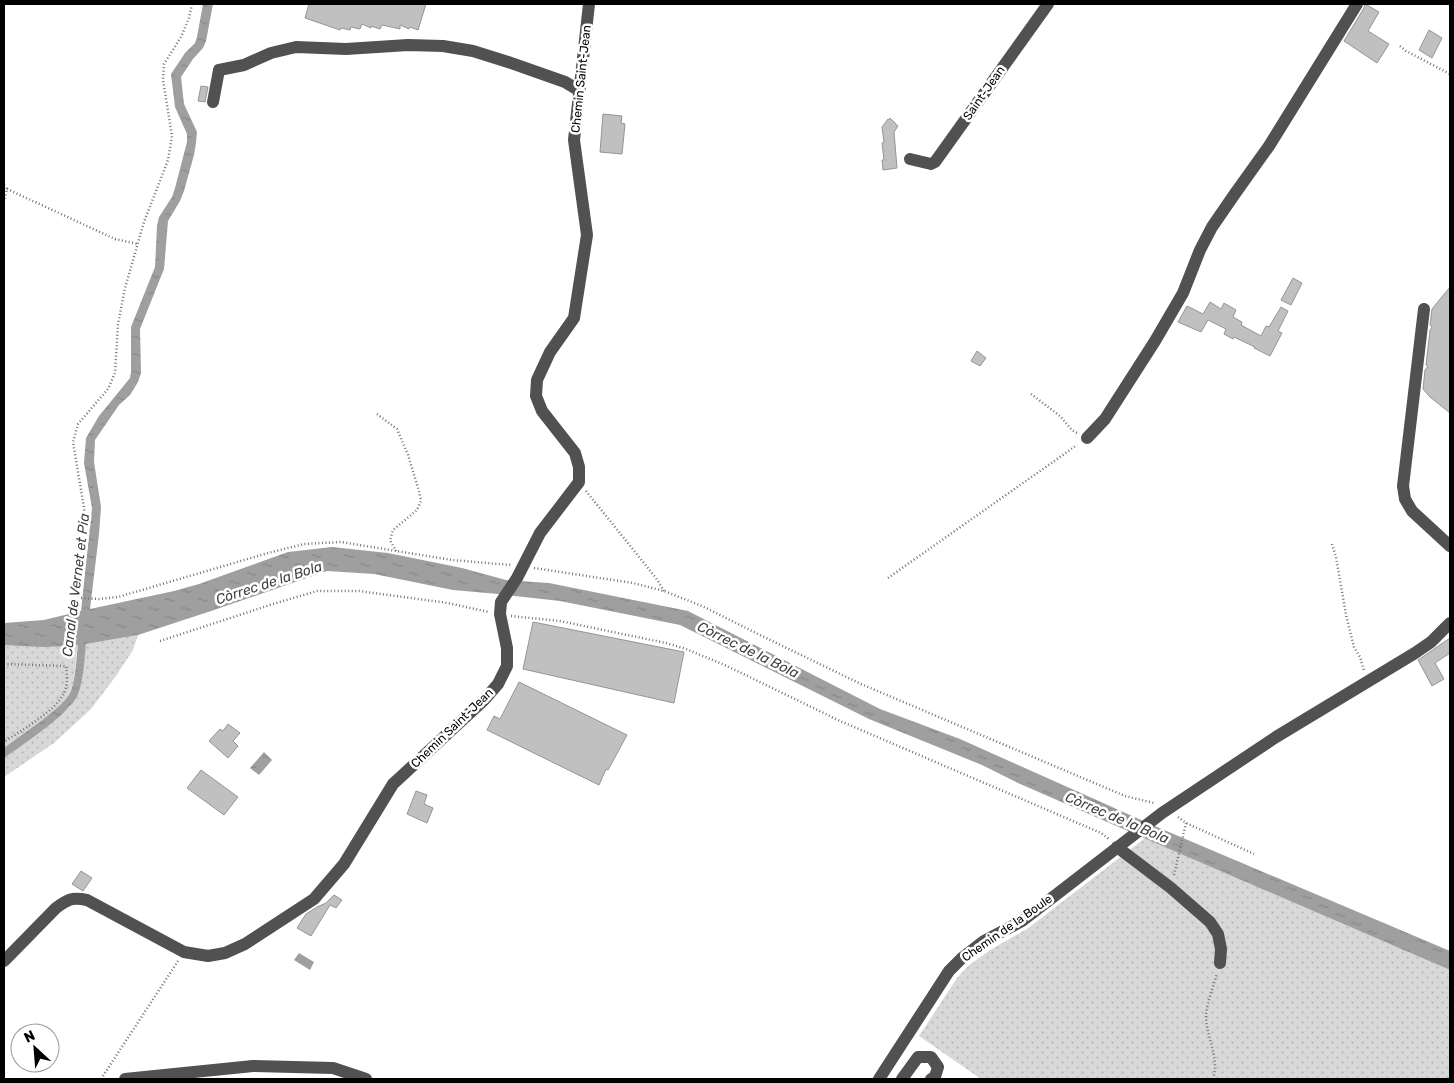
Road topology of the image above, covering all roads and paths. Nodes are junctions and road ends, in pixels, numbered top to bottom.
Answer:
1 (192, 4) edge
2 (588, 4) edge
3 (1048, 4) edge
4 (1357, 4) edge
5 (1400, 46) dead end
6 (1450, 74) edge
7 (580, 91) junction
8 (213, 102) dead end
9 (910, 159) dead end
10 (4, 185) edge
11 (7, 189) junction
12 (4, 201) edge
13 (138, 244) junction
14 (1424, 309) dead end
15 (1031, 394) dead end
16 (377, 414) dead end
17 (1087, 438) junction
18 (579, 482) junction
19 (1332, 544) dead end
20 (1450, 546) edge
21 (396, 551) junction
22 (519, 572) junction
23 (888, 578) dead end
24 (664, 591) junction
25 (500, 608) junction
26 (1450, 623) edge
27 (160, 641) dead end
28 (4, 664) edge
29 (1367, 683) junction
30 (4, 742) edge
31 (1165, 811) junction
32 (1186, 823) junction
33 (1119, 845) junction
34 (1254, 854) dead end
35 (1172, 888) junction
36 (184, 952) junction
37 (4, 961) edge
38 (1220, 963) joint
39 (100, 1079) edge
40 (125, 1079) edge
41 (366, 1079) edge
42 (879, 1079) edge
43 (902, 1079) edge
44 (931, 1079) edge
45 (1213, 1079) edge

1 - 13 path
2 - 7 street, Chemin Saint-Jean
3 - 9 street, Saint-Jean
4 - 17 street
5 - 6 path
7 - 8 street
7 - 18 street, Chemin Saint-Jean
10 - 11 path
11 - 12 path
11 - 13 path
13 - 21 path
14 - 20 street
15 - 17 path
16 - 21 path
17 - 23 path
18 - 22 street
18 - 24 path
19 - 29 path
21 - 22 path
22 - 24 path
22 - 25 street
24 - 31 path
25 - 27 path
25 - 33 path
25 - 36 street, Chemin Saint-Jean
26 - 29 street, Chemin de la Boule
28 - 30 path
29 - 31 street, Chemin de la Boule
31 - 32 path
31 - 33 street, Chemin de la Boule
32 - 34 path
32 - 35 path
33 - 35 street
33 - 42 street, Chemin de la Boule
35 - 38 street
36 - 37 street, Chemin Saint-Jean
36 - 39 path
38 - 45 path
40 - 41 street
43 - 44 street

